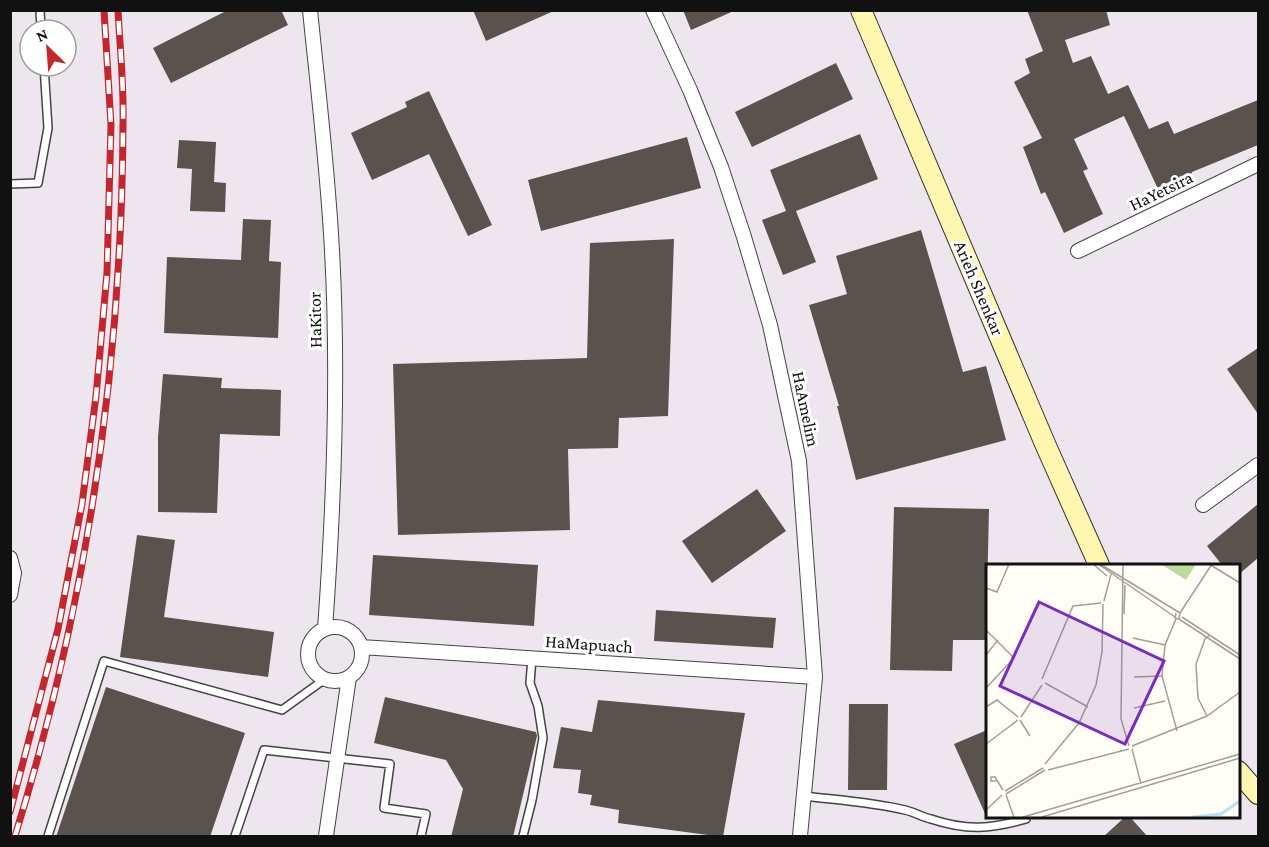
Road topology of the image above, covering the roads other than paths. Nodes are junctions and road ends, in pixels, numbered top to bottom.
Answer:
1 (310, 10) edge
2 (653, 10) edge
3 (861, 10) edge
4 (45, 78) edge
5 (1258, 164) edge
6 (10, 184) edge
7 (1078, 251) dead end
8 (1258, 465) edge
9 (1203, 505) dead end
10 (10, 558) edge
11 (1099, 564) edge
12 (10, 595) edge
13 (325, 629) junction
14 (361, 647) junction
15 (532, 658) junction
16 (349, 677) junction
17 (815, 677) junction
18 (325, 679) junction
19 (337, 757) junction
20 (1239, 772) edge
21 (1258, 794) edge
22 (804, 796) junction
23 (1026, 819) dead end
24 (48, 837) edge
25 (235, 837) edge
26 (326, 837) edge
27 (420, 837) edge
28 (523, 837) edge
29 (800, 837) edge

1 - 13 street, HaKitor
2 - 17 street, HaAmelim
3 - 11 street, Arieh Shenkar
4 - 6 lane
5 - 7 street, HaYetsira
8 - 9 street
10 - 12 street
13 - 14 street
13 - 18 street
14 - 15 street, HaMapuach
14 - 16 street
15 - 17 street, HaMapuach
15 - 28 lane
16 - 18 street
16 - 19 street
17 - 22 street, HaAmelim
18 - 24 lane
19 - 25 lane
19 - 26 street
19 - 27 lane
20 - 21 street
22 - 23 lane
22 - 29 street, HaAmelim

